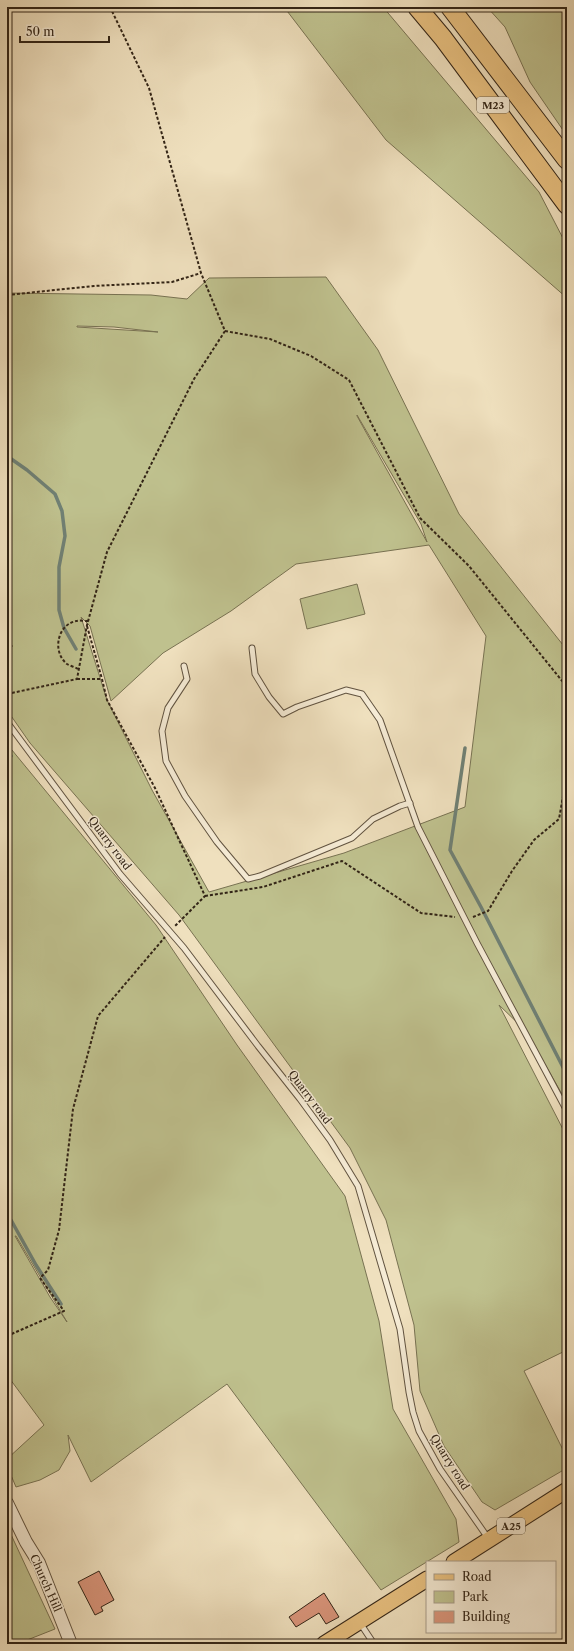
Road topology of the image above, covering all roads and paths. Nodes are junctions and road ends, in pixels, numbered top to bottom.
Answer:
1 (110, 7) edge
2 (417, 7) edge
3 (450, 7) edge
4 (567, 160) edge
5 (567, 205) edge
6 (201, 273) junction
7 (7, 295) edge
8 (225, 331) junction
9 (88, 621) junction
10 (87, 625) junction
11 (252, 648) dead end
12 (184, 666) dead end
13 (79, 669) junction
14 (77, 679) junction
15 (102, 679) junction
16 (567, 687) edge
17 (7, 694) edge
18 (7, 722) edge
19 (567, 774) edge
20 (410, 803) junction
21 (205, 896) junction
22 (465, 920) junction
23 (170, 931) junction
24 (567, 1111) edge
25 (7, 1336) edge
26 (567, 1490) edge
27 (7, 1503) edge
28 (489, 1540) junction
29 (456, 1561) edge
30 (426, 1580) edge
31 (359, 1621) junction
32 (71, 1644) edge
33 (324, 1644) edge
34 (374, 1644) edge

1 - 6 path
2 - 5 highway, M23
3 - 4 highway, M23
6 - 7 path
6 - 8 path
8 - 9 path
8 - 16 path
9 - 10 path
9 - 13 path
10 - 13 path
10 - 15 path
11 - 20 lane
12 - 20 lane
13 - 14 path
14 - 15 path
14 - 17 path
15 - 21 path
18 - 23 lane, Quarry road
19 - 22 path
20 - 22 lane
21 - 22 path
21 - 23 path
22 - 24 lane
23 - 25 path
23 - 28 lane, Quarry road
26 - 28 main road, A25
27 - 32 street, Church Hill
28 - 29 main road, A25
30 - 31 main road
31 - 33 main road
31 - 34 lane

